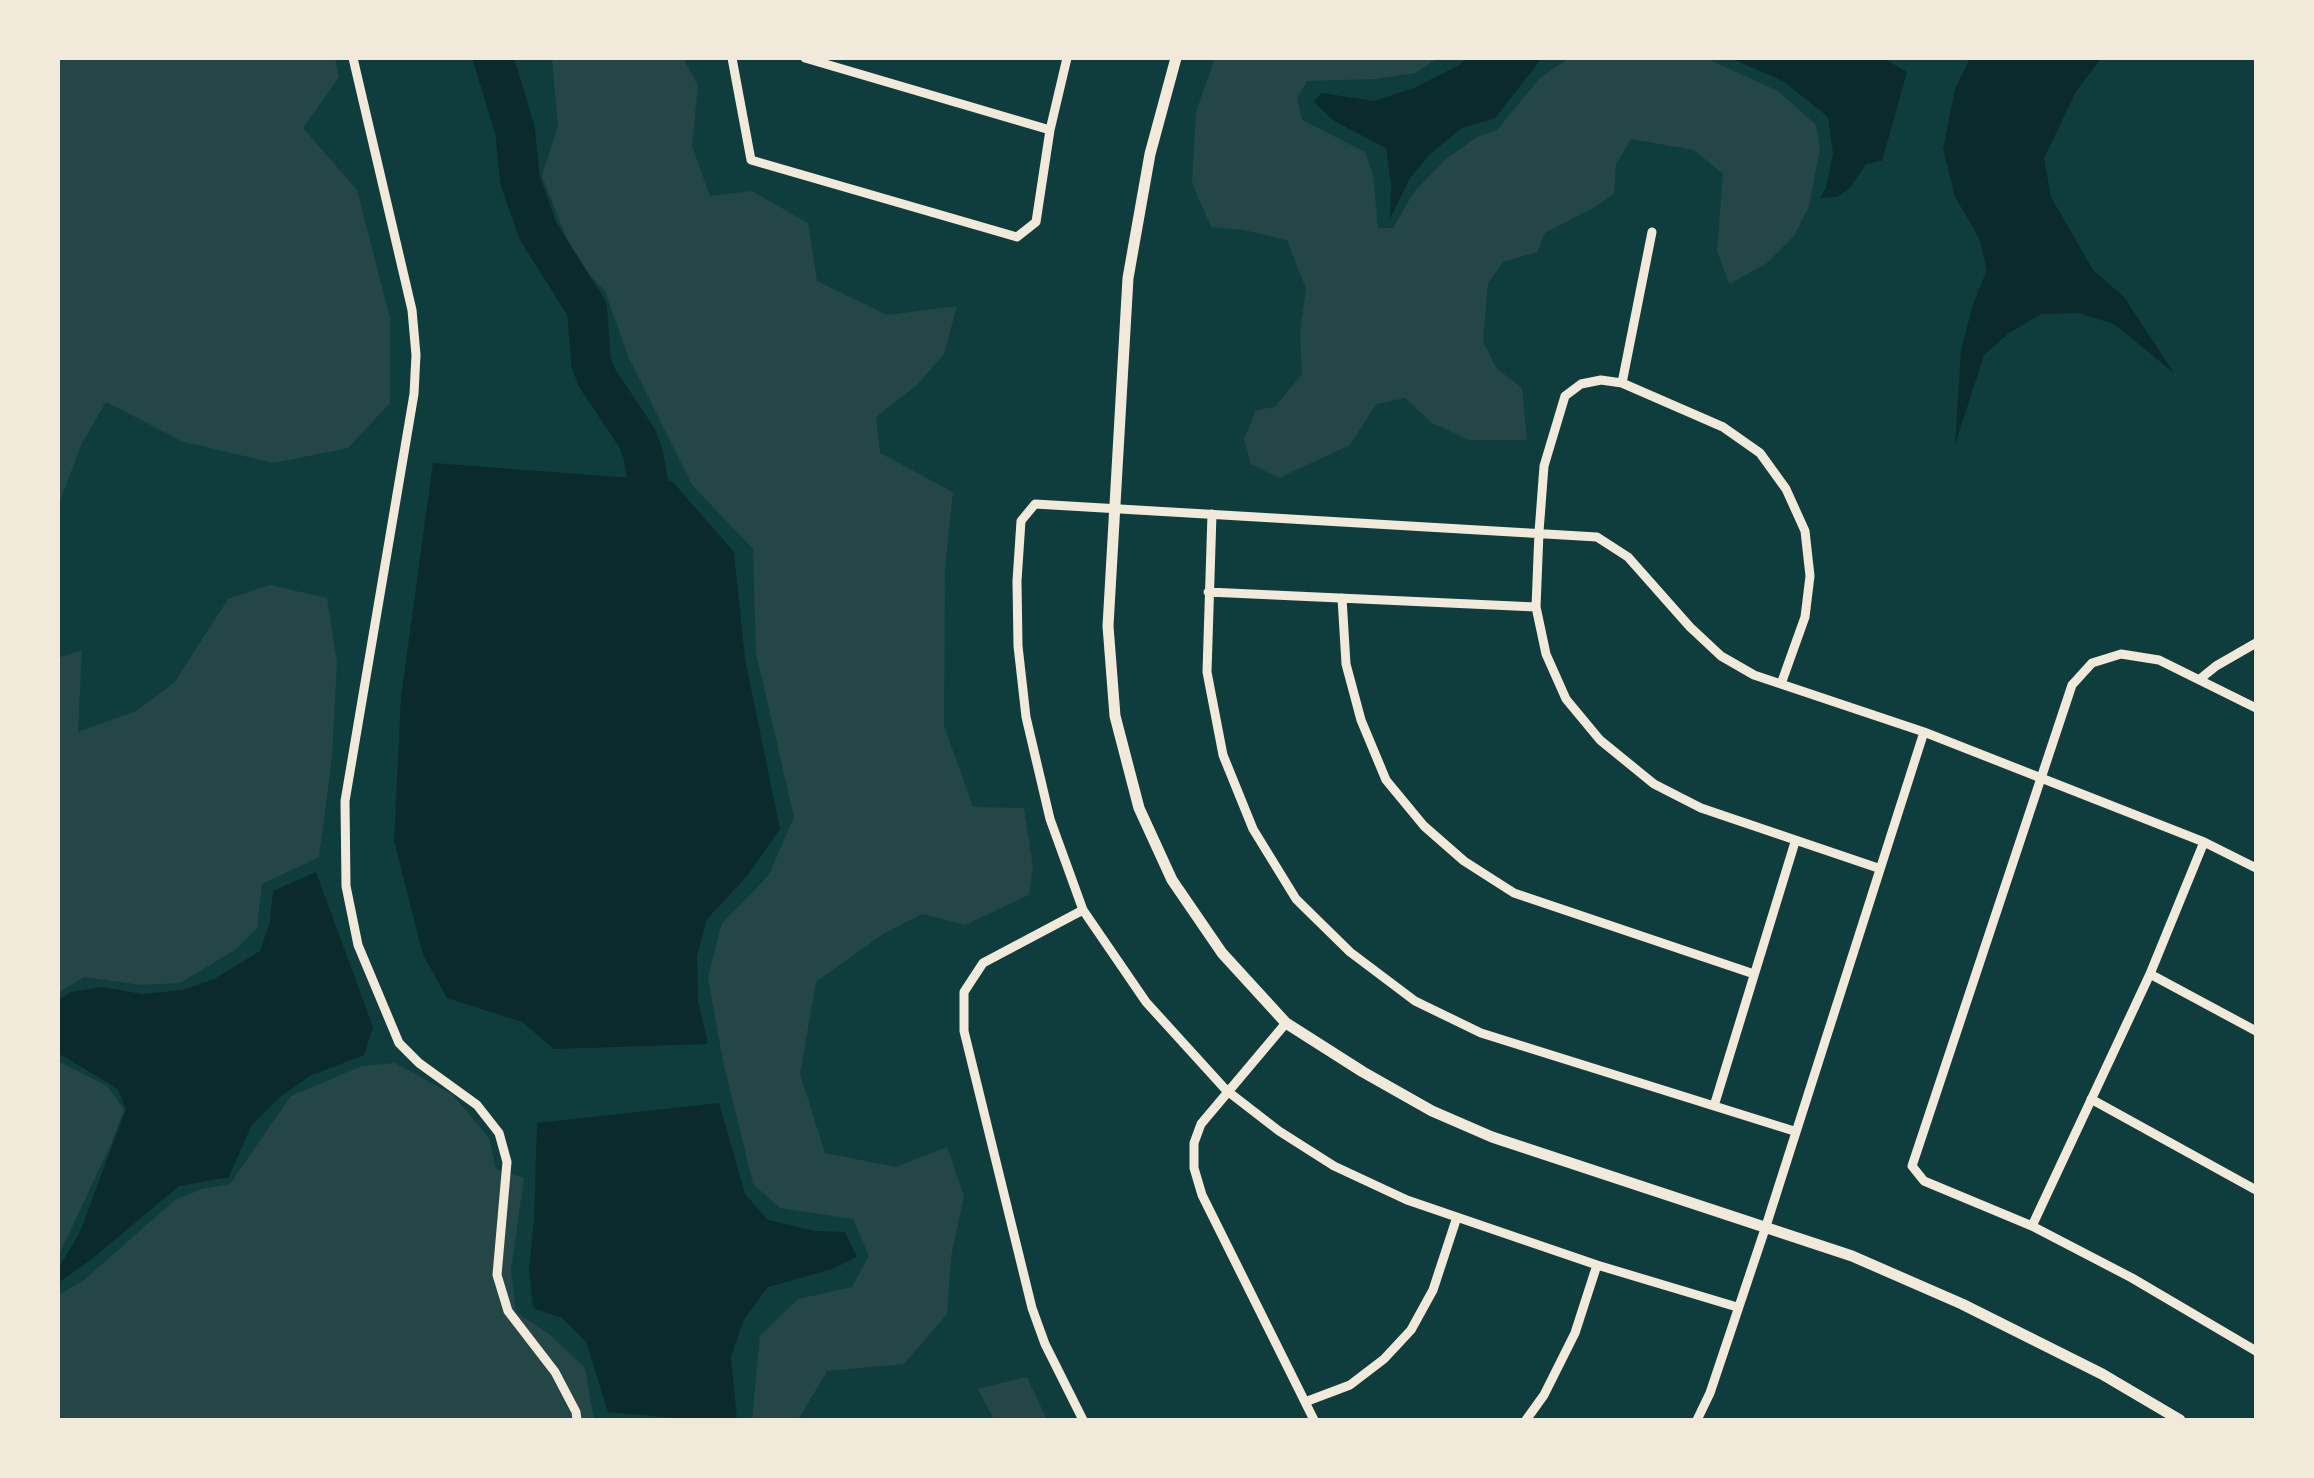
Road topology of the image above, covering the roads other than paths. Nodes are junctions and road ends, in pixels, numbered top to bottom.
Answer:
1 (353, 58) edge
2 (732, 58) edge
3 (805, 58) edge
4 (1067, 58) edge
5 (1176, 58) edge
6 (1050, 130) junction
7 (1652, 232) dead end
8 (1622, 383) junction
9 (1113, 508) junction
10 (1212, 514) junction
11 (1539, 532) junction
12 (1208, 592) junction
13 (1342, 598) junction
14 (1536, 607) junction
15 (2256, 644) edge
16 (2200, 679) junction
17 (1781, 684) junction
18 (2256, 708) edge
19 (1924, 732) junction
20 (2042, 776) junction
21 (1795, 842) junction
22 (2204, 842) junction
23 (1878, 868) junction
24 (2256, 868) edge
25 (1084, 910) junction
26 (1754, 974) junction
27 (2150, 974) junction
28 (1286, 1023) junction
29 (2256, 1031) edge
30 (1226, 1090) junction
31 (2092, 1100) junction
32 (1714, 1106) junction
33 (1794, 1131) junction
34 (2256, 1190) edge
35 (1458, 1217) junction
36 (1766, 1226) junction
37 (2032, 1226) junction
38 (1597, 1265) junction
39 (1737, 1308) junction
40 (2256, 1352) edge
41 (1305, 1402) junction
42 (577, 1420) edge
43 (1083, 1420) edge
44 (1314, 1420) edge
45 (1526, 1420) edge
46 (1697, 1420) edge
47 (2180, 1420) edge

1 - 42 street
2 - 6 street
3 - 6 street
4 - 6 street
5 - 9 street
7 - 8 street
8 - 11 street
8 - 17 street
9 - 10 street
9 - 25 street
9 - 28 street
10 - 11 street
10 - 12 street
11 - 14 street
11 - 17 street
12 - 13 street
12 - 32 street
13 - 14 street
13 - 26 street
14 - 21 street
15 - 16 street
16 - 18 street
16 - 20 street
17 - 19 street
19 - 20 street
19 - 23 street
20 - 22 street
20 - 37 street
21 - 23 street
21 - 26 street
22 - 24 street
22 - 27 street
23 - 33 street
25 - 30 street
25 - 43 street
26 - 32 street
27 - 29 street
27 - 31 street
28 - 30 street
28 - 36 street
30 - 35 street
30 - 41 street
31 - 34 street
31 - 37 street
32 - 33 street
33 - 36 street
35 - 38 street
35 - 41 street
36 - 39 street
36 - 47 street
37 - 40 street
38 - 39 street
38 - 45 street
39 - 46 street
41 - 44 street

